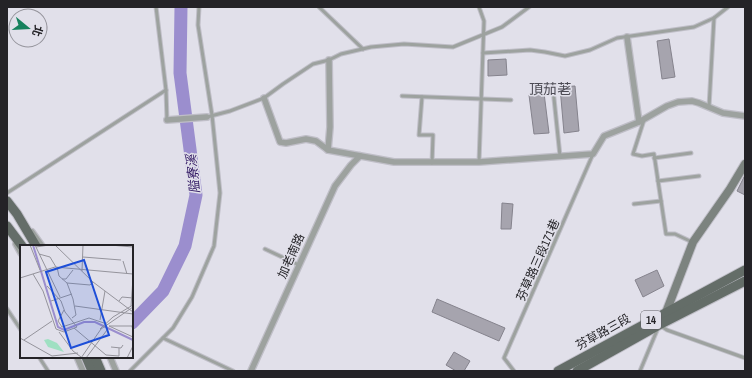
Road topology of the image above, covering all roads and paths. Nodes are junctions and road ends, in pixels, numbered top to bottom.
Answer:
1 (156, 7) edge
2 (199, 7) edge
3 (319, 7) edge
4 (479, 7) edge
5 (528, 7) edge
6 (728, 7) edge
7 (714, 18) junction
8 (484, 35) junction
9 (628, 37) junction
10 (363, 50) junction
11 (483, 53) junction
12 (329, 60) junction
13 (552, 89) dead end
14 (166, 90) junction
15 (402, 96) dead end
16 (422, 97) junction
17 (264, 98) junction
18 (481, 99) junction
19 (511, 100) dead end
20 (709, 108) junction
21 (209, 116) junction
22 (745, 116) edge
23 (644, 118) junction
24 (167, 120) joint
25 (639, 122) junction
26 (328, 150) junction
27 (691, 153) dead end
28 (594, 154) junction
29 (360, 156) junction
30 (560, 156) junction
31 (654, 158) junction
32 (479, 162) junction
33 (432, 163) junction
34 (745, 164) edge
35 (699, 176) dead end
36 (658, 181) junction
37 (7, 193) edge
38 (7, 200) edge
39 (661, 201) junction
40 (634, 204) dead end
41 (17, 214) junction
42 (7, 227) edge
43 (693, 242) junction
44 (21, 245) edge
45 (35, 245) edge
46 (41, 245) edge
47 (265, 249) dead end
48 (20, 251) edge
49 (299, 265) junction
50 (745, 270) edge
51 (745, 281) edge
52 (7, 309) edge
53 (667, 312) junction
54 (659, 325) junction
55 (20, 328) edge
56 (163, 338) junction
57 (40, 358) edge
58 (77, 358) edge
59 (86, 358) edge
60 (95, 358) edge
61 (110, 358) edge
62 (745, 358) edge
63 (48, 371) edge
64 (83, 371) edge
65 (92, 371) edge
66 (101, 371) edge
67 (116, 371) edge
68 (130, 371) edge
69 (233, 371) edge
70 (251, 371) edge
71 (514, 371) edge
72 (558, 371) edge
73 (577, 371) edge
74 (640, 371) edge

1 - 14 lane
2 - 21 lane
3 - 10 lane
4 - 8 lane
5 - 8 lane
6 - 7 lane
7 - 9 lane
7 - 20 lane
8 - 10 lane
8 - 11 lane
9 - 11 lane
9 - 25 street
10 - 12 lane
11 - 18 lane
12 - 17 lane
12 - 26 street
13 - 30 lane
14 - 24 lane
14 - 37 lane
15 - 16 lane
16 - 18 lane
16 - 33 lane
17 - 21 lane
17 - 26 street
18 - 19 lane
18 - 32 lane
20 - 22 street
20 - 23 street
21 - 24 street
21 - 56 lane
23 - 25 street
23 - 31 lane
25 - 28 street
26 - 29 street
27 - 31 lane
28 - 30 street
28 - 71 lane, 芬草路三段171巷
29 - 33 street
29 - 49 street, 加老南路
30 - 32 street
31 - 36 lane
32 - 33 street
34 - 43 street
35 - 36 lane
36 - 39 lane
38 - 41 main road
39 - 40 lane
39 - 43 lane
41 - 45 main road
41 - 46 street
42 - 44 main road
42 - 48 street
43 - 53 street
47 - 49 lane
49 - 70 street, 加老南路
50 - 53 main road, 芬草路三段 / 14
51 - 54 main road, 芬草路三段 / 14
52 - 55 lane
53 - 54 street
53 - 72 main road, 芬草路三段 / 14
54 - 62 lane
54 - 73 main road, 芬草路三段 / 14
54 - 74 lane
56 - 68 lane
56 - 69 lane
57 - 63 lane
58 - 64 street
59 - 65 main road
60 - 66 main road
61 - 67 street

